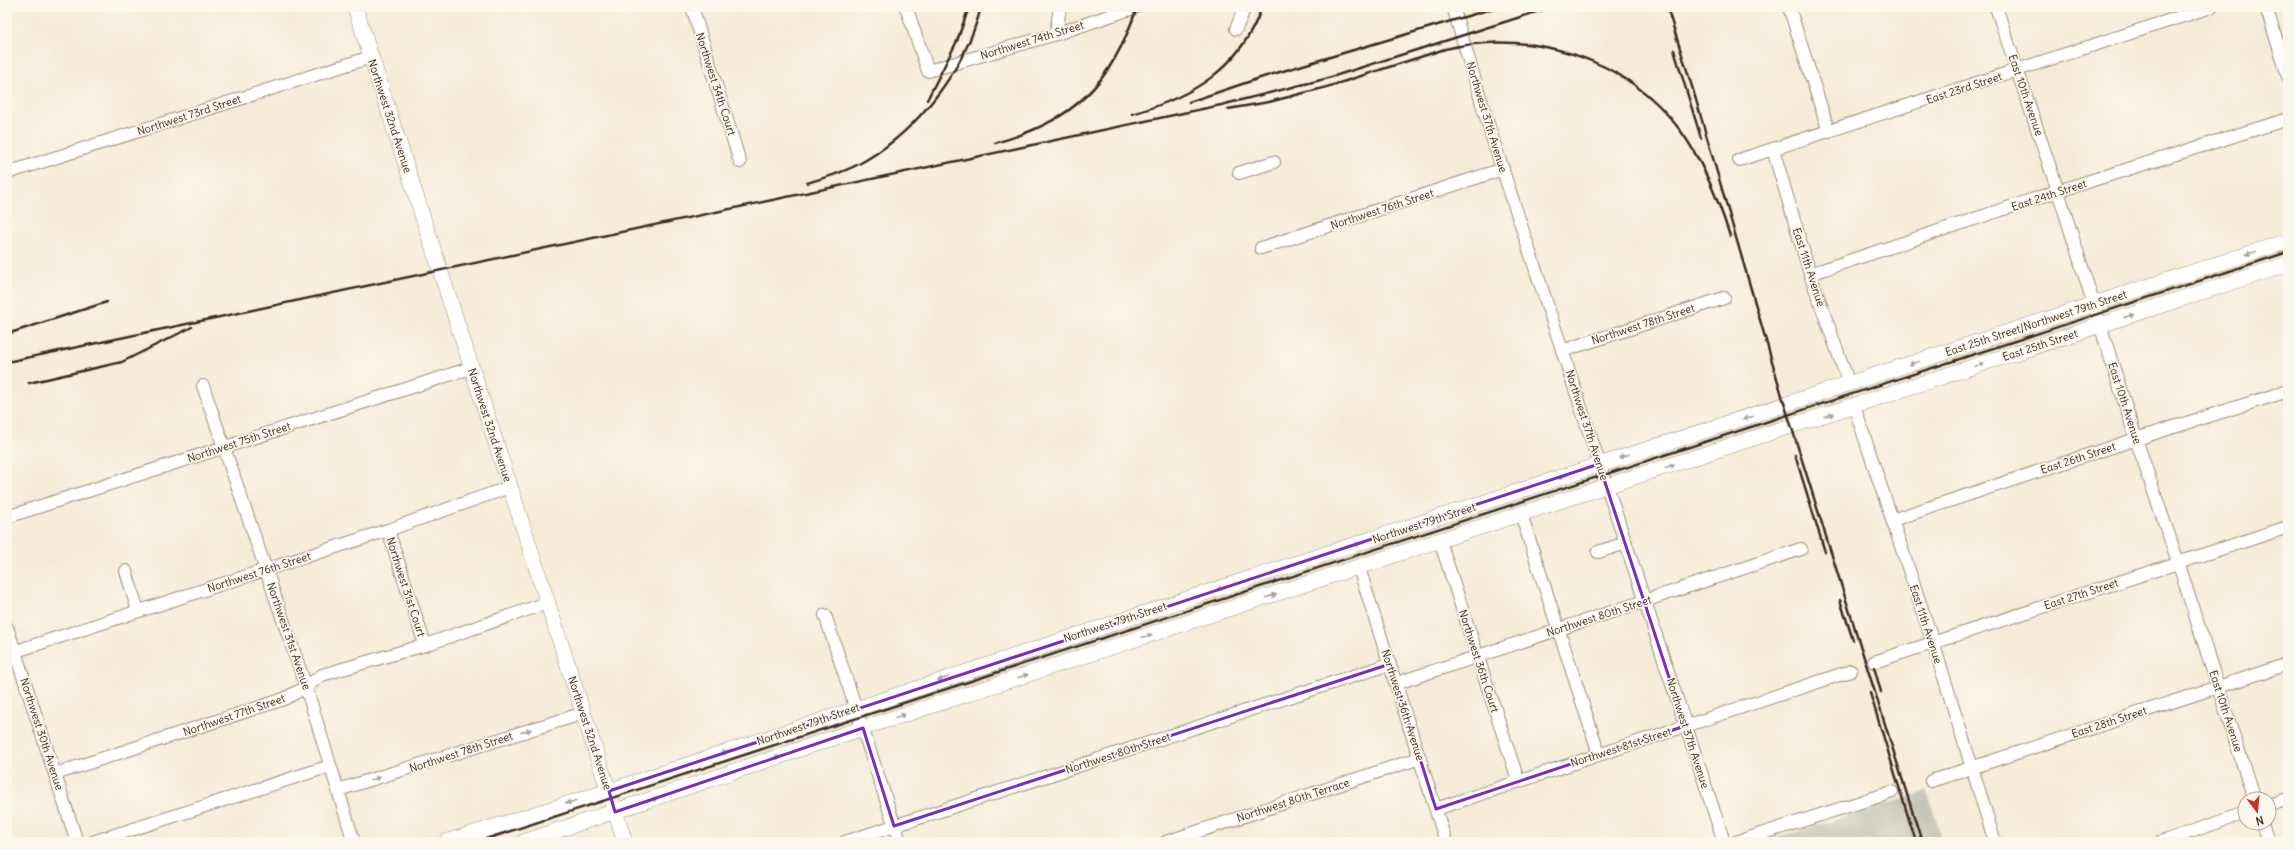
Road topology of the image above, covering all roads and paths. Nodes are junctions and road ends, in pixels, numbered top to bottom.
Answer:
1 (355, 7) edge
2 (692, 7) edge
3 (906, 7) edge
4 (1060, 7) edge
5 (1136, 7) edge
6 (1245, 7) edge
7 (1453, 7) edge
8 (1788, 7) edge
9 (1996, 7) edge
10 (2211, 7) edge
11 (2266, 7) edge
12 (1236, 29) dead end
13 (1056, 34) junction
14 (371, 58) junction
15 (2018, 71) junction
16 (2288, 76) edge
17 (2288, 119) edge
18 (1829, 132) junction
19 (1773, 149) junction
20 (1739, 160) dead end
21 (740, 162) dead end
22 (1274, 162) dead end
23 (1503, 169) junction
24 (7, 173) edge
25 (1239, 173) dead end
26 (2058, 191) junction
27 (2288, 241) edge
28 (1261, 248) dead end
29 (2288, 264) edge
30 (1810, 274) junction
31 (1724, 298) dead end
32 (2094, 304) junction
33 (2100, 325) junction
34 (1562, 351) junction
35 (1944, 354) junction
36 (471, 368) junction
37 (1951, 374) junction
38 (1849, 384) junction
39 (203, 386) dead end
40 (2288, 391) edge
41 (1785, 406) joint
42 (1854, 406) junction
43 (1792, 427) joint
44 (2136, 439) junction
45 (224, 447) junction
46 (1599, 464) junction
47 (1607, 486) junction
48 (510, 487) junction
49 (1521, 514) junction
50 (7, 517) edge
51 (1892, 520) junction
52 (2288, 527) edge
53 (388, 530) junction
54 (1440, 541) junction
55 (1626, 543) junction
56 (1801, 549) dead end
57 (1598, 552) dead end
58 (2178, 562) junction
59 (1359, 568) junction
60 (266, 570) junction
61 (126, 571) dead end
62 (1645, 601) junction
63 (547, 603) junction
64 (138, 611) junction
65 (825, 615) dead end
66 (7, 627) edge
67 (1560, 628) junction
68 (1933, 642) junction
69 (425, 645) junction
70 (11, 653) edge
71 (1477, 656) junction
72 (1874, 662) dead end
73 (1390, 664) junction
74 (2288, 664) edge
75 (1851, 671) dead end
76 (1397, 683) junction
77 (306, 687) junction
78 (2218, 687) junction
79 (856, 708) junction
80 (584, 713) junction
81 (1685, 726) junction
82 (862, 728) junction
83 (1599, 754) junction
84 (1420, 758) junction
85 (330, 766) junction
86 (1971, 767) junction
87 (54, 774) junction
88 (1518, 780) junction
89 (1931, 781) dead end
90 (338, 790) junction
91 (608, 791) junction
92 (2251, 791) edge
93 (1892, 792) dead end
94 (2288, 799) edge
95 (2277, 802) edge
96 (1436, 809) junction
97 (615, 812) junction
98 (2237, 816) edge
99 (894, 826) junction
100 (2265, 831) edge
101 (1748, 838) junction
102 (77, 842) edge
103 (94, 842) edge
104 (354, 842) edge
105 (446, 842) edge
106 (523, 842) edge
107 (625, 842) edge
108 (845, 842) edge
109 (900, 842) edge
110 (1169, 842) edge
111 (1446, 842) edge
112 (1724, 842) edge
113 (1736, 842) edge
114 (1763, 842) edge
115 (1995, 842) edge
116 (2161, 842) edge
117 (2268, 842) edge

1 - 14 main road, Northwest 32nd Avenue
2 - 21 street, Northwest 34th Court
3 - 13 street, Northwest 74th Street
4 - 13 street
5 - 13 street, Northwest 74th Street
6 - 12 street
7 - 23 street, Northwest 37th Avenue
8 - 18 street
9 - 15 street, East 10th Avenue
10 - 15 street, East 23rd Street
11 - 16 street
14 - 24 street, Northwest 73rd Street
14 - 36 main road, Northwest 32nd Avenue
15 - 18 street, East 23rd Street
15 - 26 street, East 10th Avenue
17 - 26 street, East 24th Street
18 - 19 street, East 23rd Street
19 - 20 street, East 23rd Street
19 - 30 street, East 11th Avenue
22 - 25 street
23 - 28 street, Northwest 76th Street
23 - 34 street, Northwest 37th Avenue
26 - 30 street, East 24th Street
26 - 32 street, East 10th Avenue
27 -> 32 main road, East 25th Street/Northwest 79th Street
33 -> 29 main road, East 25th Street
30 - 38 street, East 11th Avenue
31 - 34 street, Northwest 78th Street
32 - 33 street, East 10th Avenue
32 - 35 main road, East 25th Street/Northwest 79th Street
37 -> 33 main road, East 25th Street
33 - 44 street, East 10th Avenue
34 - 46 street, Northwest 37th Avenue
35 - 37 main road
35 -> 38 main road, East 25th Street/Northwest 79th Street
36 - 45 street, Northwest 75th Street
36 - 48 main road, Northwest 32nd Avenue
37 - 42 main road, East 25th Street
38 - 41 main road, East 25th Street/Northwest 79th Street
39 - 45 street, Northwest 31st Avenue
40 - 44 street, East 26th Street
41 -> 46 main road, Northwest 79th Street
43 -> 42 main road, East 25th Street
42 - 51 street, East 11th Avenue
47 -> 43 main road, Northwest 79th Street
44 - 51 street, East 26th Street
44 - 58 street, East 10th Avenue
45 - 50 street, Northwest 75th Street
45 - 60 street, Northwest 31st Avenue
46 - 47 street, Northwest 37th Avenue
46 -> 79 main road, Northwest 79th Street
47 - 49 main road, Northwest 79th Street
47 - 55 street, Northwest 37th Avenue
48 - 53 street, Northwest 76th Street
48 - 63 main road, Northwest 32nd Avenue
49 - 54 main road, Northwest 79th Street
49 - 67 street
51 - 68 street, East 11th Avenue
52 - 58 street, East 27th Street
53 - 60 street, Northwest 76th Street
53 - 69 street, Northwest 31st Court
54 - 59 main road, Northwest 79th Street
54 - 71 street, Northwest 36th Court
55 - 57 street
55 - 62 street, Northwest 37th Avenue
56 - 62 street, Northwest 80th Street
58 - 68 street, East 27th Street
58 - 78 street, East 10th Avenue
59 - 73 street, Northwest 36th Avenue
82 -> 59 main road, Northwest 79th Street
60 - 64 street, Northwest 76th Street
60 - 77 street, Northwest 31st Avenue
61 - 64 street
62 - 67 street, Northwest 80th Street
62 - 81 street, Northwest 37th Avenue
63 - 69 street, Northwest 77th Street
63 - 80 main road, Northwest 32nd Avenue
64 - 70 street, Northwest 76th Street
65 - 79 street
66 - 70 street, Northwest 30th Avenue
67 - 71 street, Northwest 80th Street
67 - 83 street
68 - 72 street, East 27th Street
68 - 86 street, East 11th Avenue
69 - 77 street, Northwest 77th Street
70 - 87 street, Northwest 30th Avenue
71 - 76 street, Northwest 80th Street
71 - 88 street, Northwest 36th Court
73 - 76 street, Northwest 36th Avenue
73 - 99 street, Northwest 80th Street
74 - 78 street, East 28th Street
75 - 81 street, Northwest 81st Street
76 - 84 street, Northwest 36th Avenue
77 - 85 street, Northwest 31st Avenue
77 - 87 street, Northwest 77th Street
78 - 86 street, East 28th Street
78 - 92 street, East 10th Avenue
79 - 82 street
79 -> 91 main road, Northwest 79th Street
90 -> 80 street, Northwest 78th Street
80 - 91 main road, Northwest 32nd Avenue
81 - 83 street, Northwest 81st Street
81 - 112 street, Northwest 37th Avenue
97 -> 82 main road, Northwest 79th Street
82 - 99 street
83 - 88 street, Northwest 81st Street
84 - 96 street, Northwest 36th Avenue
84 - 110 street, Northwest 80th Terrace
85 - 90 street, Northwest 31st Avenue
85 - 103 street
86 - 89 street, East 28th Street
86 - 115 street, East 11th Avenue
87 - 102 street, Northwest 30th Avenue
88 - 96 street, Northwest 81st Street
90 - 104 street, Northwest 31st Avenue
91 - 97 main road, Northwest 32nd Avenue
91 -> 105 main road, Northwest 79th Street
93 - 101 street
94 - 95 street
96 - 111 street, Northwest 36th Avenue
97 - 106 main road, Northwest 79th Street
97 - 107 main road, Northwest 32nd Avenue
98 - 116 street
99 - 108 street, Northwest 80th Street
99 - 109 street
100 - 117 street
101 - 113 street
101 - 114 street

